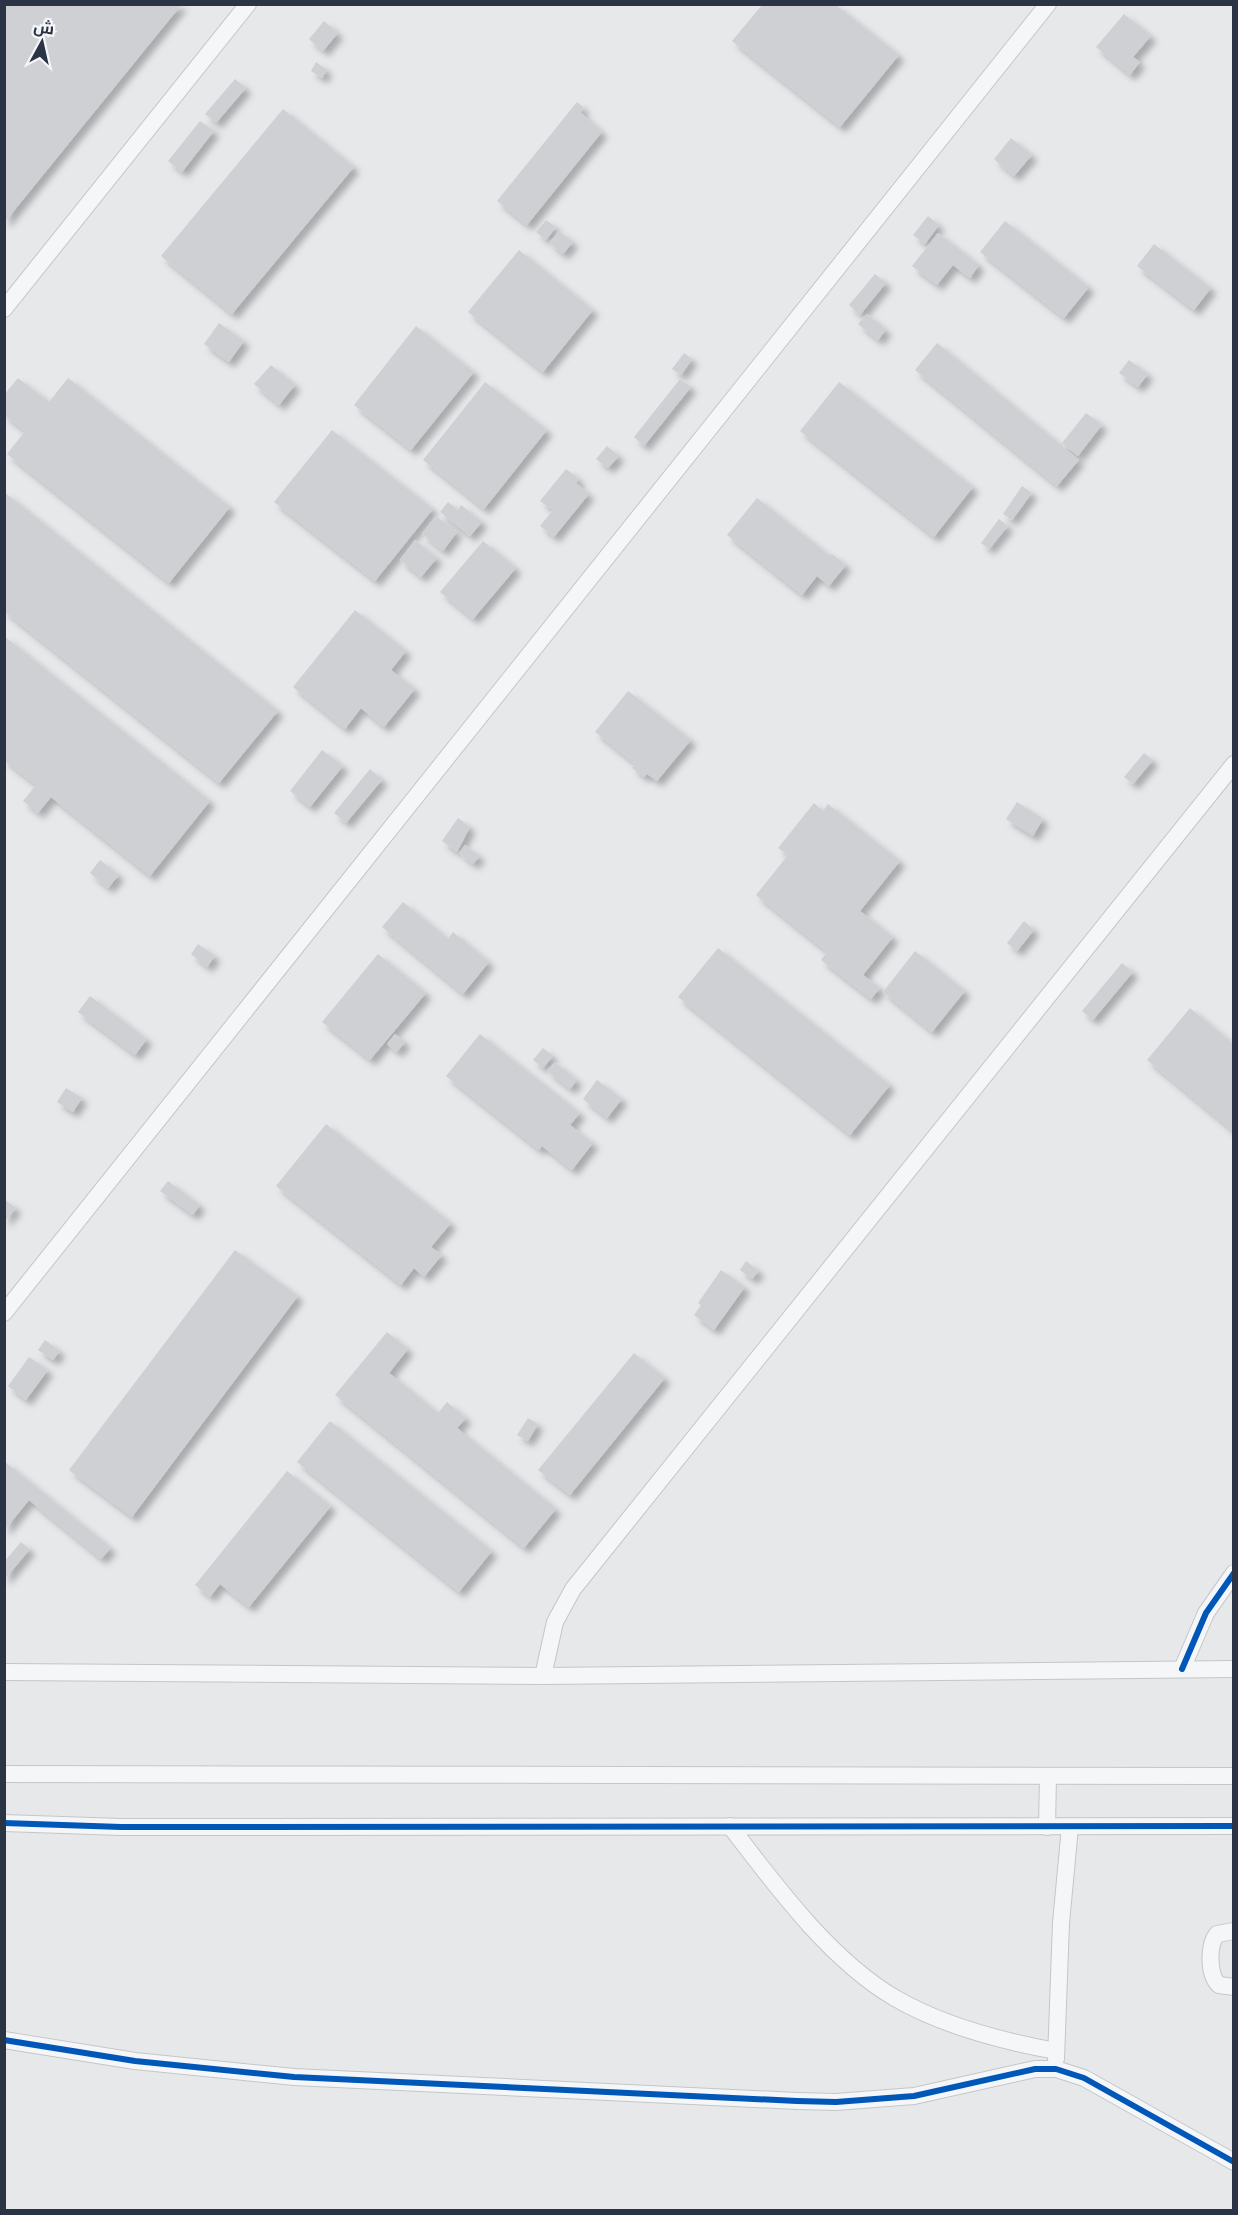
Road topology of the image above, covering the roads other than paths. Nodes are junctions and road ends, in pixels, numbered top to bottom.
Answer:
1 (248, 4) edge
2 (1048, 4) edge
3 (4, 309) edge
4 (1233, 764) edge
5 (4, 1313) edge
6 (1233, 1573) edge
7 (1182, 1669) junction
8 (1233, 1669) edge
9 (4, 1672) edge
10 (543, 1676) junction
11 (4, 1774) edge
12 (1048, 1776) junction
13 (1233, 1776) edge
14 (4, 1823) edge
15 (730, 1826) junction
16 (1233, 1826) edge
17 (1047, 1827) junction
18 (1070, 1827) junction
19 (1233, 1931) edge
20 (1233, 1987) edge
21 (4, 2040) edge
22 (1056, 2051) junction
23 (1056, 2068) junction
24 (1233, 2162) edge

1 - 3 street
2 - 5 street
4 - 10 street
6 - 7 street
7 - 8 street
7 - 10 street
9 - 10 street
11 - 12 street
12 - 13 street
12 - 17 street
14 - 15 street
15 - 17 street
15 - 22 street
16 - 18 street
17 - 18 street
18 - 22 street
19 - 20 street
21 - 23 street
22 - 23 street
23 - 24 street

